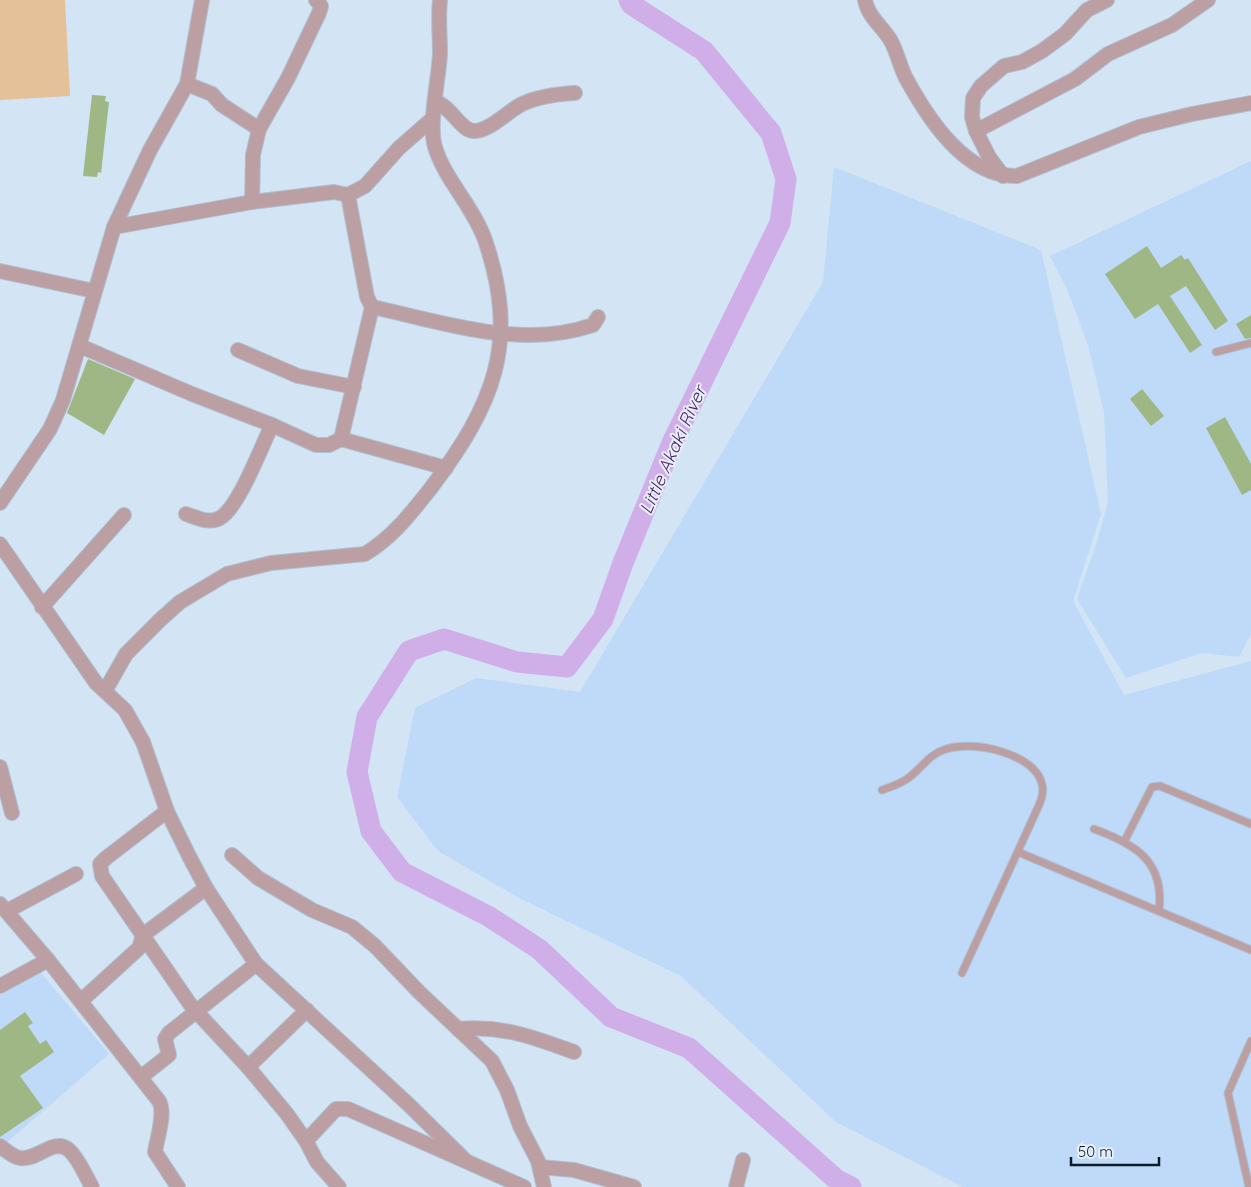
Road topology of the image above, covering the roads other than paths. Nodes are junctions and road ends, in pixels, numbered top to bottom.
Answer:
1 (202, 0) edge
2 (316, 0) edge
3 (440, 0) edge
4 (865, 0) edge
5 (1107, 0) edge
6 (1208, 0) edge
7 (187, 84) junction
8 (575, 93) dead end
9 (436, 102) junction
10 (1251, 104) edge
11 (432, 119) junction
12 (259, 128) junction
13 (976, 131) junction
14 (1003, 176) junction
15 (348, 195) junction
16 (252, 202) junction
17 (114, 227) junction
18 (0, 272) edge
19 (94, 291) junction
20 (372, 308) junction
21 (598, 317) dead end
22 (502, 334) junction
23 (1251, 343) edge
24 (80, 346) junction
25 (238, 350) dead end
26 (1216, 352) dead end
27 (354, 387) junction
28 (272, 425) junction
29 (341, 439) junction
30 (446, 468) junction
31 (0, 503) edge
32 (186, 514) dead end
33 (124, 515) dead end
34 (0, 544) edge
35 (42, 607) junction
36 (105, 691) junction
37 (0, 767) edge
38 (882, 790) dead end
39 (166, 811) junction
40 (12, 813) dead end
41 (1251, 824) edge
42 (1094, 829) dead end
43 (1125, 840) junction
44 (1018, 852) junction
45 (232, 855) dead end
46 (76, 874) dead end
47 (206, 888) junction
48 (3, 908) edge
49 (1159, 911) junction
50 (143, 935) junction
51 (1251, 950) edge
52 (48, 960) junction
53 (256, 964) junction
54 (962, 974) dead end
55 (0, 986) edge
56 (81, 1001) junction
57 (307, 1010) junction
58 (198, 1011) junction
59 (458, 1029) junction
60 (1251, 1042) edge
61 (574, 1052) dead end
62 (248, 1067) junction
63 (142, 1076) junction
64 (306, 1142) junction
65 (0, 1146) edge
66 (465, 1160) junction
67 (743, 1160) dead end
68 (540, 1167) junction
69 (92, 1187) edge
70 (178, 1187) edge
71 (340, 1187) edge
72 (524, 1187) edge
73 (544, 1187) edge
74 (634, 1187) edge
75 (736, 1187) edge
76 (1249, 1187) edge

1 - 7 street
2 - 12 street
3 - 9 street
4 - 14 street
5 - 13 street
6 - 13 street
7 - 12 street
7 - 17 street
8 - 9 street
9 - 11 street
10 - 14 street
11 - 15 street
11 - 22 street
12 - 16 street
13 - 14 street
15 - 16 street
15 - 20 street
16 - 17 street
17 - 19 street
18 - 19 street
19 - 24 street
20 - 22 street
20 - 27 street
21 - 22 street
22 - 30 street
23 - 26 lane
24 - 28 street
24 - 31 street
25 - 27 street
27 - 29 street
28 - 29 street
28 - 32 street
29 - 30 street
30 - 36 street
33 - 35 street
34 - 35 street
35 - 36 street
36 - 39 street
37 - 40 street
38 - 44 lane
39 - 47 street
39 - 50 street
41 - 43 lane
42 - 43 lane
43 - 49 lane
44 - 49 lane
44 - 54 lane
45 - 59 street
46 - 48 street
47 - 50 street
47 - 53 street
48 - 52 street
49 - 51 lane
50 - 56 street
50 - 58 street
52 - 55 street
52 - 56 street
53 - 57 street
53 - 58 street
56 - 63 street
57 - 62 street
57 - 66 street
58 - 62 street
58 - 63 street
59 - 61 street
59 - 68 street
60 - 76 lane
62 - 64 street
63 - 70 street
64 - 66 street
64 - 71 street
65 - 69 street
66 - 72 street
67 - 75 street
68 - 73 street
68 - 74 street

